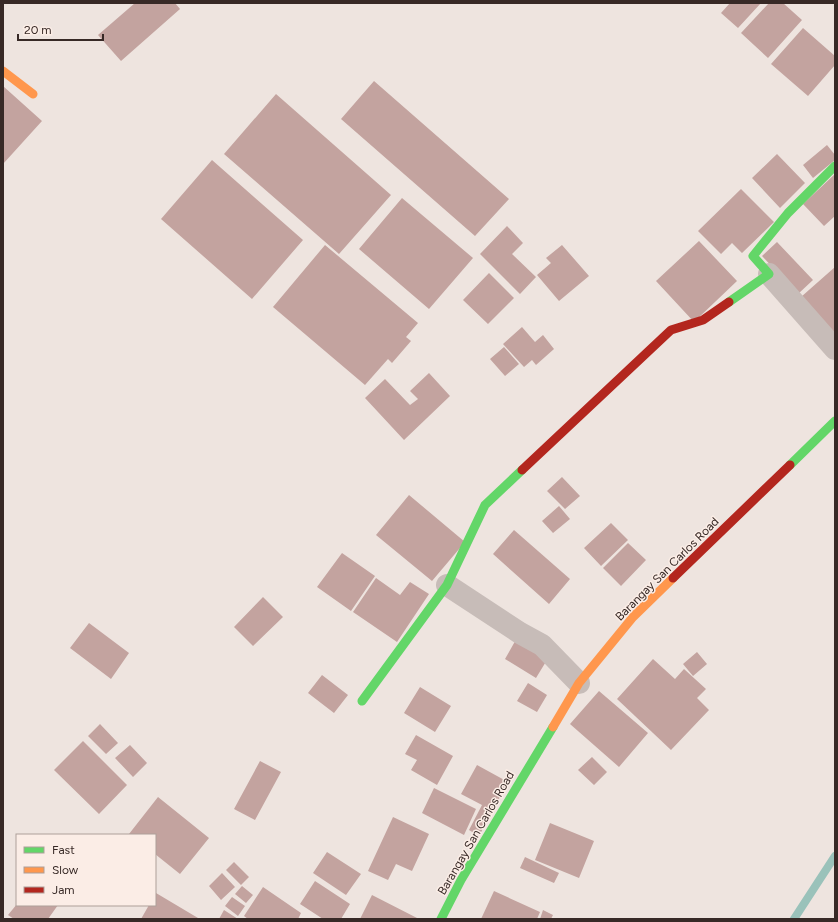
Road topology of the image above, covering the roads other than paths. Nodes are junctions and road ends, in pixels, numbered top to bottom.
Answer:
1 (3, 71) edge
2 (33, 94) dead end
3 (835, 166) edge
4 (769, 274) junction
5 (835, 349) edge
6 (835, 421) edge
7 (447, 585) junction
8 (579, 683) junction
9 (362, 701) dead end
10 (441, 919) edge

1 - 2 street
3 - 4 street
4 - 5 street
4 - 7 street
6 - 8 street, Barangay San Carlos Road
7 - 8 street
7 - 9 street
8 - 10 street, Barangay San Carlos Road

